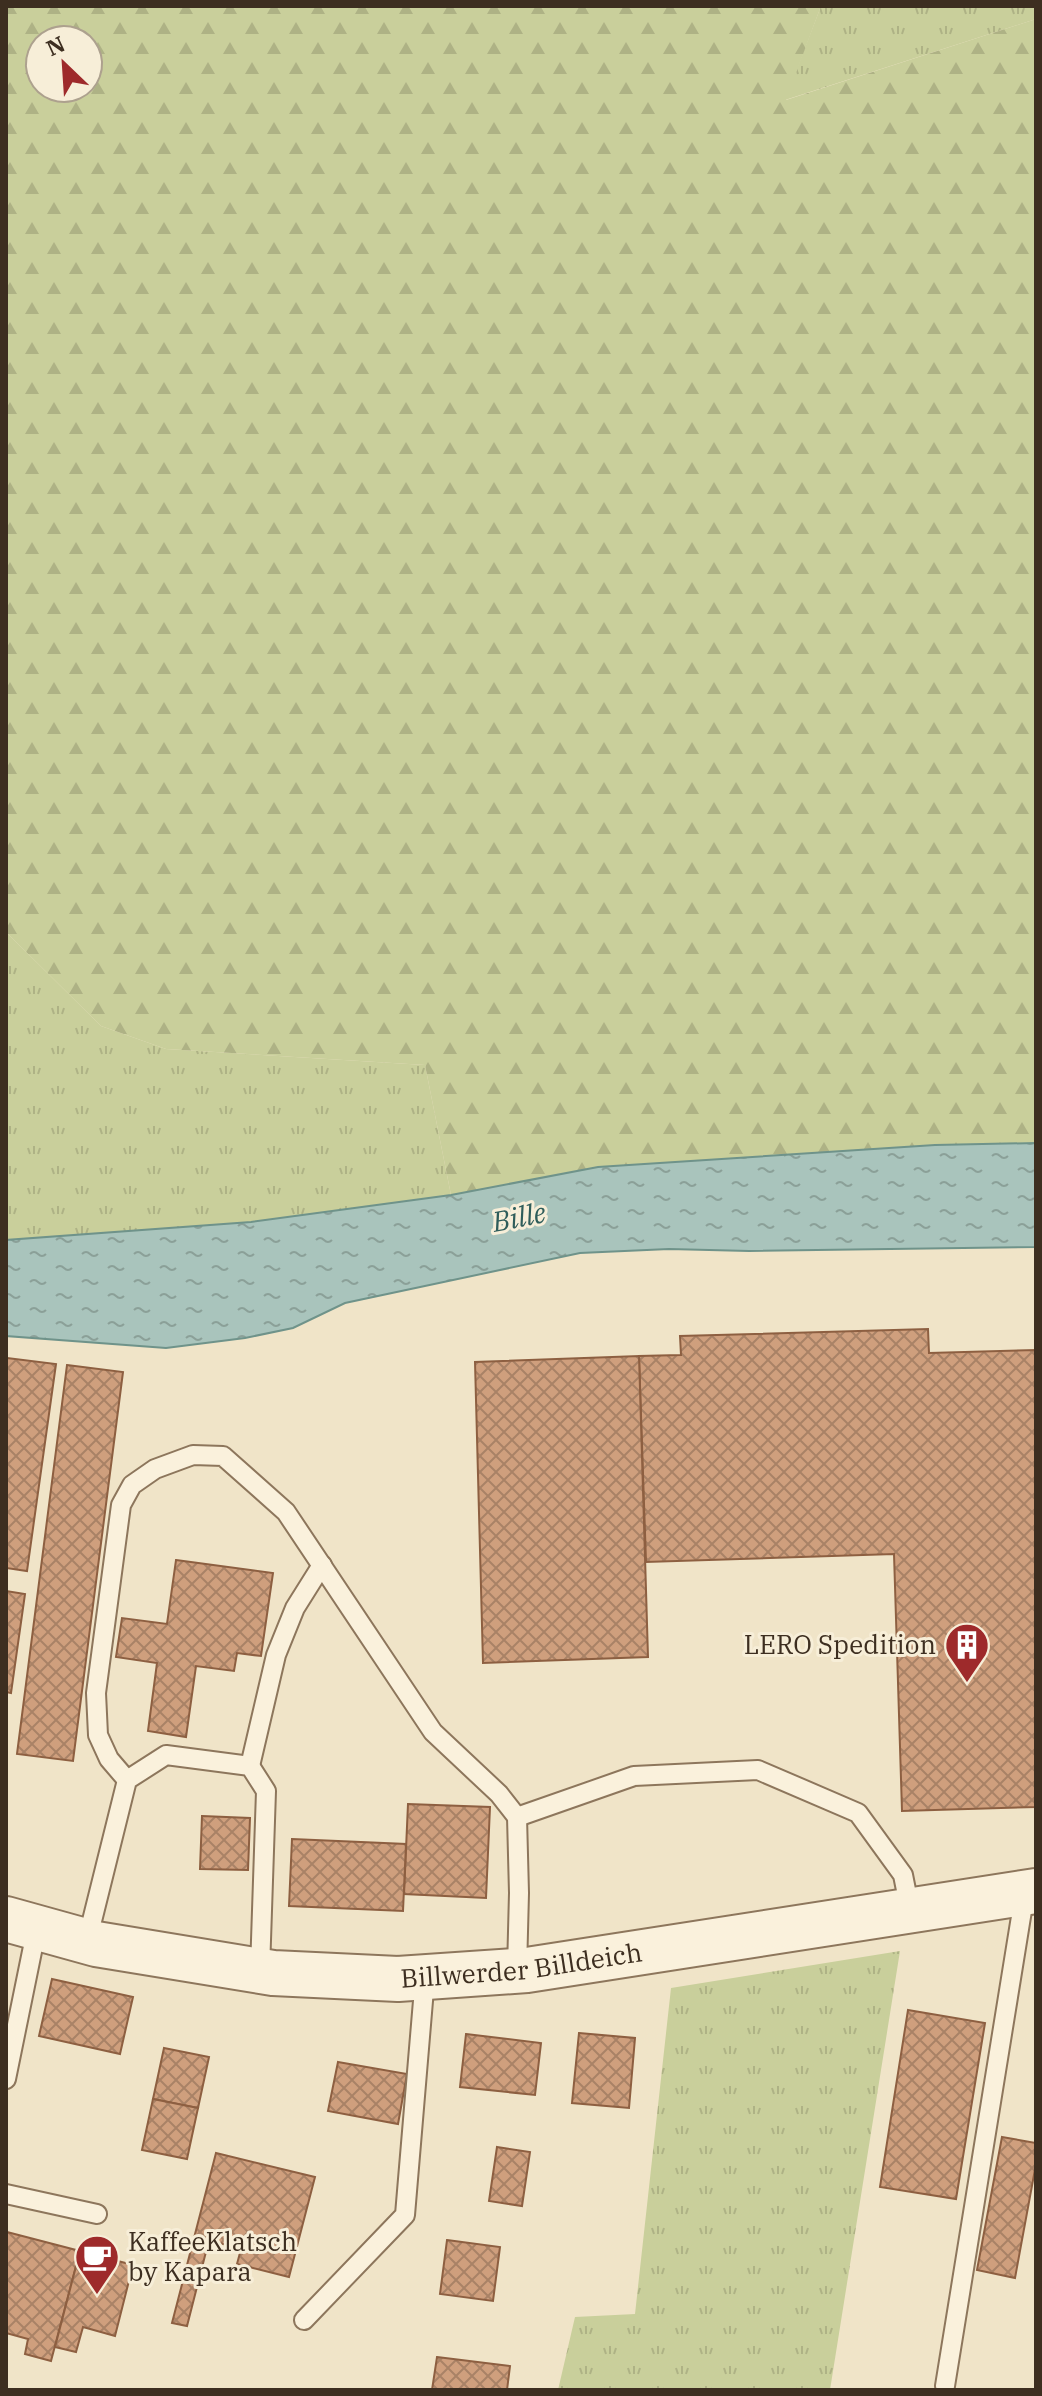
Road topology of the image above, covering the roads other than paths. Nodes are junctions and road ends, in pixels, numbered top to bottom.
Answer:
1 (322, 1565) junction
2 (250, 1766) junction
3 (127, 1780) junction
4 (517, 1817) junction
5 (1031, 1892) edge
6 (910, 1910) junction
7 (22, 1923) edge
8 (87, 1941) junction
9 (260, 1971) junction
10 (517, 1971) junction
11 (425, 1977) junction
12 (6, 2079) edge
13 (6, 2194) edge
14 (97, 2214) dead end
15 (304, 2320) dead end
16 (945, 2386) dead end

1 - 2 lane
1 - 3 lane
1 - 4 lane
2 - 3 lane
2 - 9 lane
3 - 8 lane
4 - 6 lane
4 - 10 lane
5 - 6 street, Billwerder Billdeich
5 - 16 lane
6 - 10 street, Billwerder Billdeich
7 - 8 street, Billwerder Billdeich
7 - 12 lane
8 - 9 street, Billwerder Billdeich
9 - 11 street, Billwerder Billdeich
10 - 11 street, Billwerder Billdeich
11 - 15 lane
13 - 14 lane

